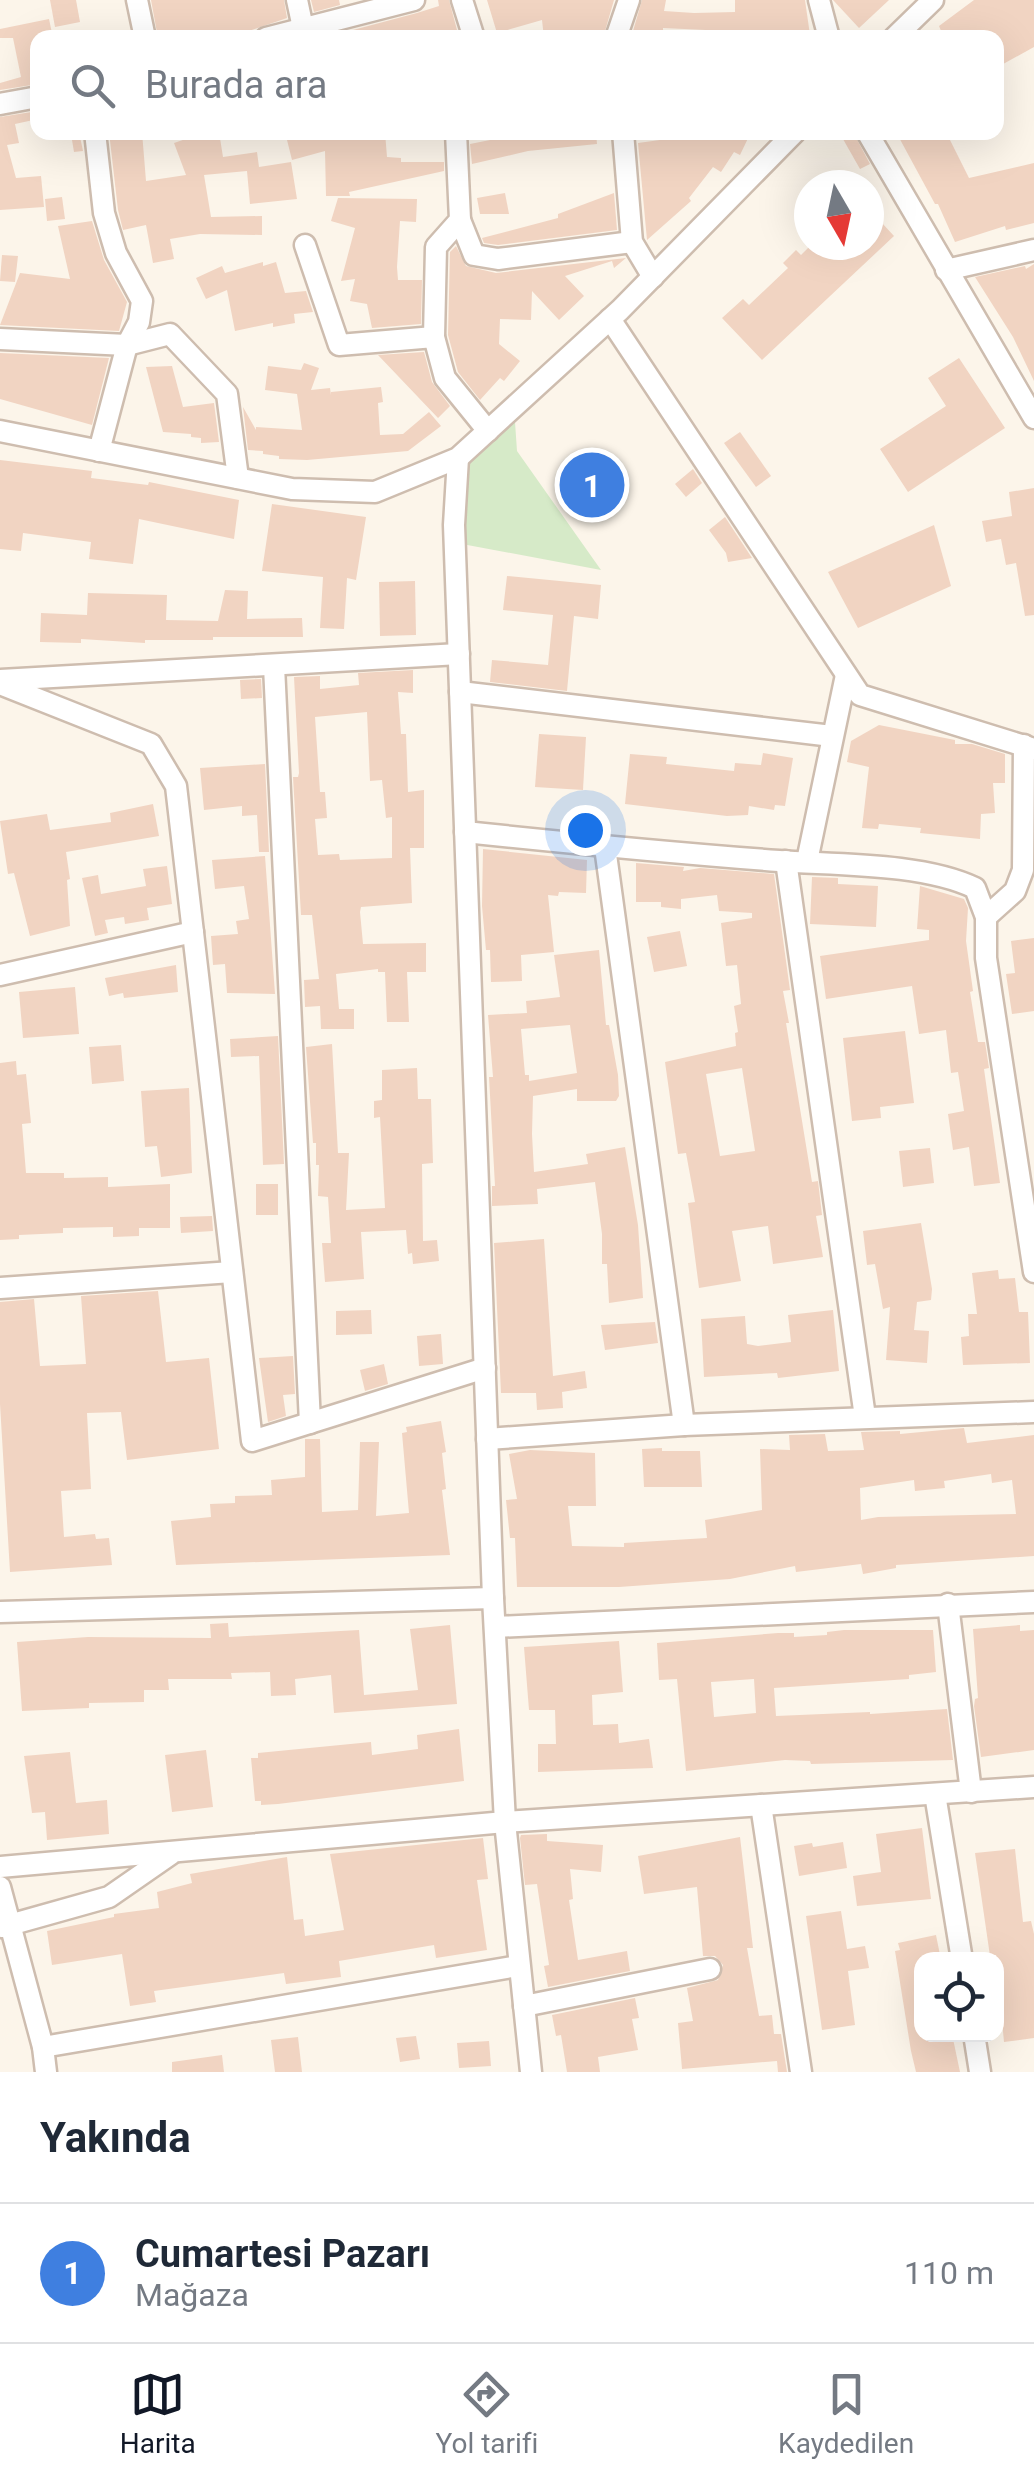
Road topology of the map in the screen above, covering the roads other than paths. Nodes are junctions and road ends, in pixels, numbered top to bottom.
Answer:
1 (137, 0) edge
2 (297, 0) edge
3 (414, 0) edge
4 (462, 0) edge
5 (629, 0) edge
6 (819, 0) edge
7 (933, 0) edge
8 (303, 28) junction
9 (143, 30) edge
10 (296, 30) edge
11 (471, 30) edge
12 (619, 30) edge
13 (827, 30) edge
14 (902, 30) edge
15 (1, 97) edge
16 (30, 97) edge
17 (97, 140) edge
18 (455, 140) edge
19 (624, 140) edge
20 (787, 140) edge
21 (872, 140) edge
22 (460, 220) junction
23 (632, 242) junction
24 (305, 245) dead end
25 (1034, 250) edge
26 (946, 270) junction
27 (653, 277) junction
28 (610, 319) junction
29 (434, 337) junction
30 (0, 340) edge
31 (126, 345) junction
32 (1034, 418) edge
33 (0, 431) edge
34 (488, 431) junction
35 (99, 450) junction
36 (458, 458) junction
37 (238, 478) junction
38 (459, 654) junction
39 (274, 666) junction
40 (846, 675) junction
41 (0, 682) edge
42 (460, 692) junction
43 (832, 736) junction
44 (1029, 747) edge
45 (465, 832) junction
46 (604, 847) junction
47 (796, 861) junction
48 (986, 917) junction
49 (193, 932) junction
50 (1, 971) edge
51 (232, 1272) junction
52 (1034, 1272) edge
53 (0, 1288) edge
54 (484, 1368) junction
55 (1034, 1412) edge
56 (865, 1417) junction
57 (310, 1423) junction
58 (684, 1425) junction
59 (487, 1439) junction
60 (493, 1598) junction
61 (1034, 1602) edge
62 (948, 1604) junction
63 (0, 1612) edge
64 (495, 1627) junction
65 (1034, 1787) edge
66 (970, 1792) junction
67 (935, 1794) junction
68 (760, 1805) junction
69 (504, 1822) junction
70 (172, 1853) junction
71 (0, 1867) edge
72 (0, 1887) edge
73 (5, 1925) edge
74 (961, 1952) edge
75 (518, 1966) junction
76 (710, 1969) dead end
77 (524, 2006) junction
78 (975, 2042) edge
79 (43, 2047) junction
80 (46, 2072) edge
81 (531, 2072) edge
82 (801, 2072) edge
83 (980, 2072) edge

1 - 9 street
2 - 8 street
3 - 8 street
4 - 11 street
5 - 12 street
6 - 13 street
7 - 14 street
8 - 10 street
15 - 16 street
17 - 31 street
18 - 22 street
19 - 23 street
20 - 27 street
21 - 26 street
22 - 23 street
22 - 29 street
23 - 27 street
24 - 29 street
25 - 26 street
26 - 32 street
27 - 28 street
28 - 34 street
28 - 40 street
29 - 34 street
30 - 31 street
31 - 35 street
31 - 37 street
33 - 35 street
34 - 36 street
35 - 37 street
36 - 37 street
36 - 38 street
38 - 39 street
38 - 42 street
39 - 41 street
39 - 57 street
40 - 43 street
40 - 44 street
41 - 49 street
42 - 43 street
42 - 45 street
43 - 47 street
44 - 48 street
45 - 46 street
45 - 54 street
46 - 47 street
46 - 58 street
47 - 48 street
47 - 56 street
48 - 52 street
49 - 50 street
49 - 51 street
51 - 53 street
51 - 57 street
54 - 57 street
54 - 59 street
55 - 56 street
56 - 58 street
58 - 59 street
59 - 60 street
60 - 63 street
60 - 64 street
61 - 62 street
62 - 64 street
62 - 66 street
64 - 69 street
65 - 66 street
66 - 67 street
67 - 68 street
67 - 74 street
68 - 69 street
68 - 82 street
69 - 70 street
69 - 75 street
70 - 71 street
70 - 73 street
72 - 73 street
73 - 79 street
75 - 77 street
75 - 79 street
76 - 77 street
77 - 81 street
78 - 83 street
79 - 80 street

